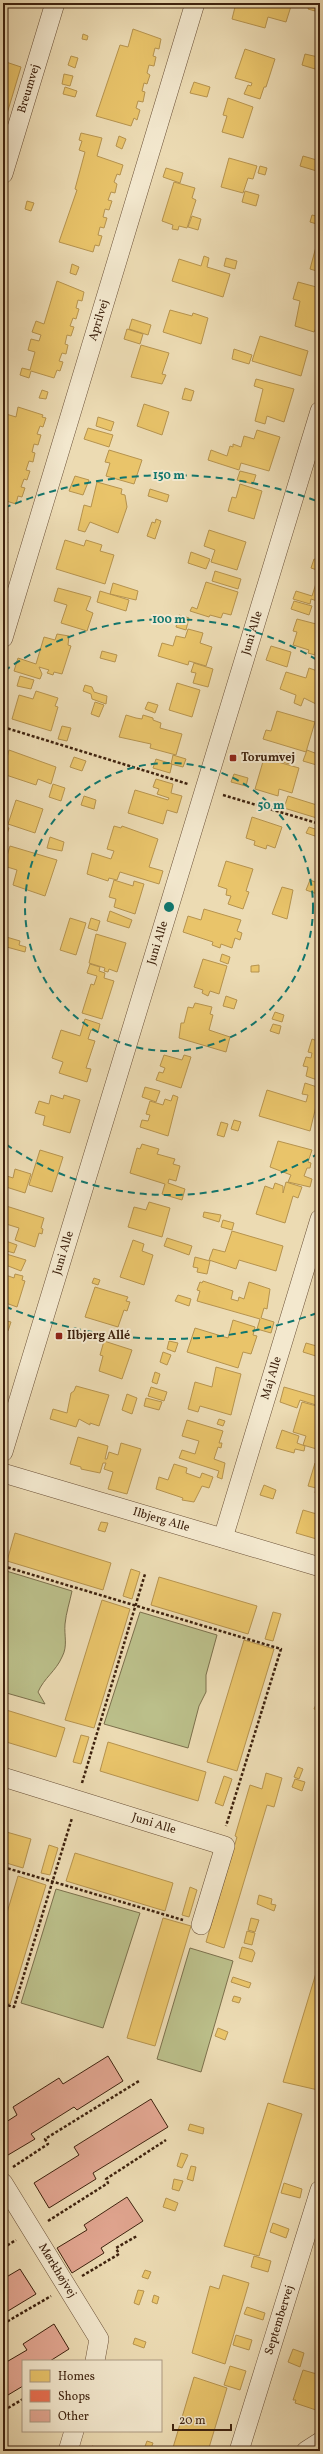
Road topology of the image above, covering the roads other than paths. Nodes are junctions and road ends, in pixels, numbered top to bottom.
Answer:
1 (55, 3) edge
2 (195, 3) edge
3 (3, 174) edge
4 (320, 411) edge
5 (3, 638) edge
6 (320, 1218) edge
7 (3, 1452) edge
8 (3, 1473) edge
9 (223, 1538) junction
10 (320, 1567) edge
11 (3, 1777) edge
12 (201, 1925) road end
13 (6, 2176) edge
14 (320, 2190) edge
15 (95, 2360) edge
16 (74, 2432) edge
17 (320, 2442) edge
18 (68, 2451) edge
19 (239, 2451) edge
20 (306, 2451) edge

1 - 3 street, Breumvej
2 - 5 street, Aprilvej
4 - 7 street, Juni Alle
6 - 9 street, Maj Alle
8 - 9 street, Ilbjerg Alle
9 - 10 street, Ilbjerg Alle
11 - 12 street, Juni Alle
13 - 15 street, Mørkhøjvej
14 - 19 street, Septembervej
16 - 18 street
17 - 20 street

